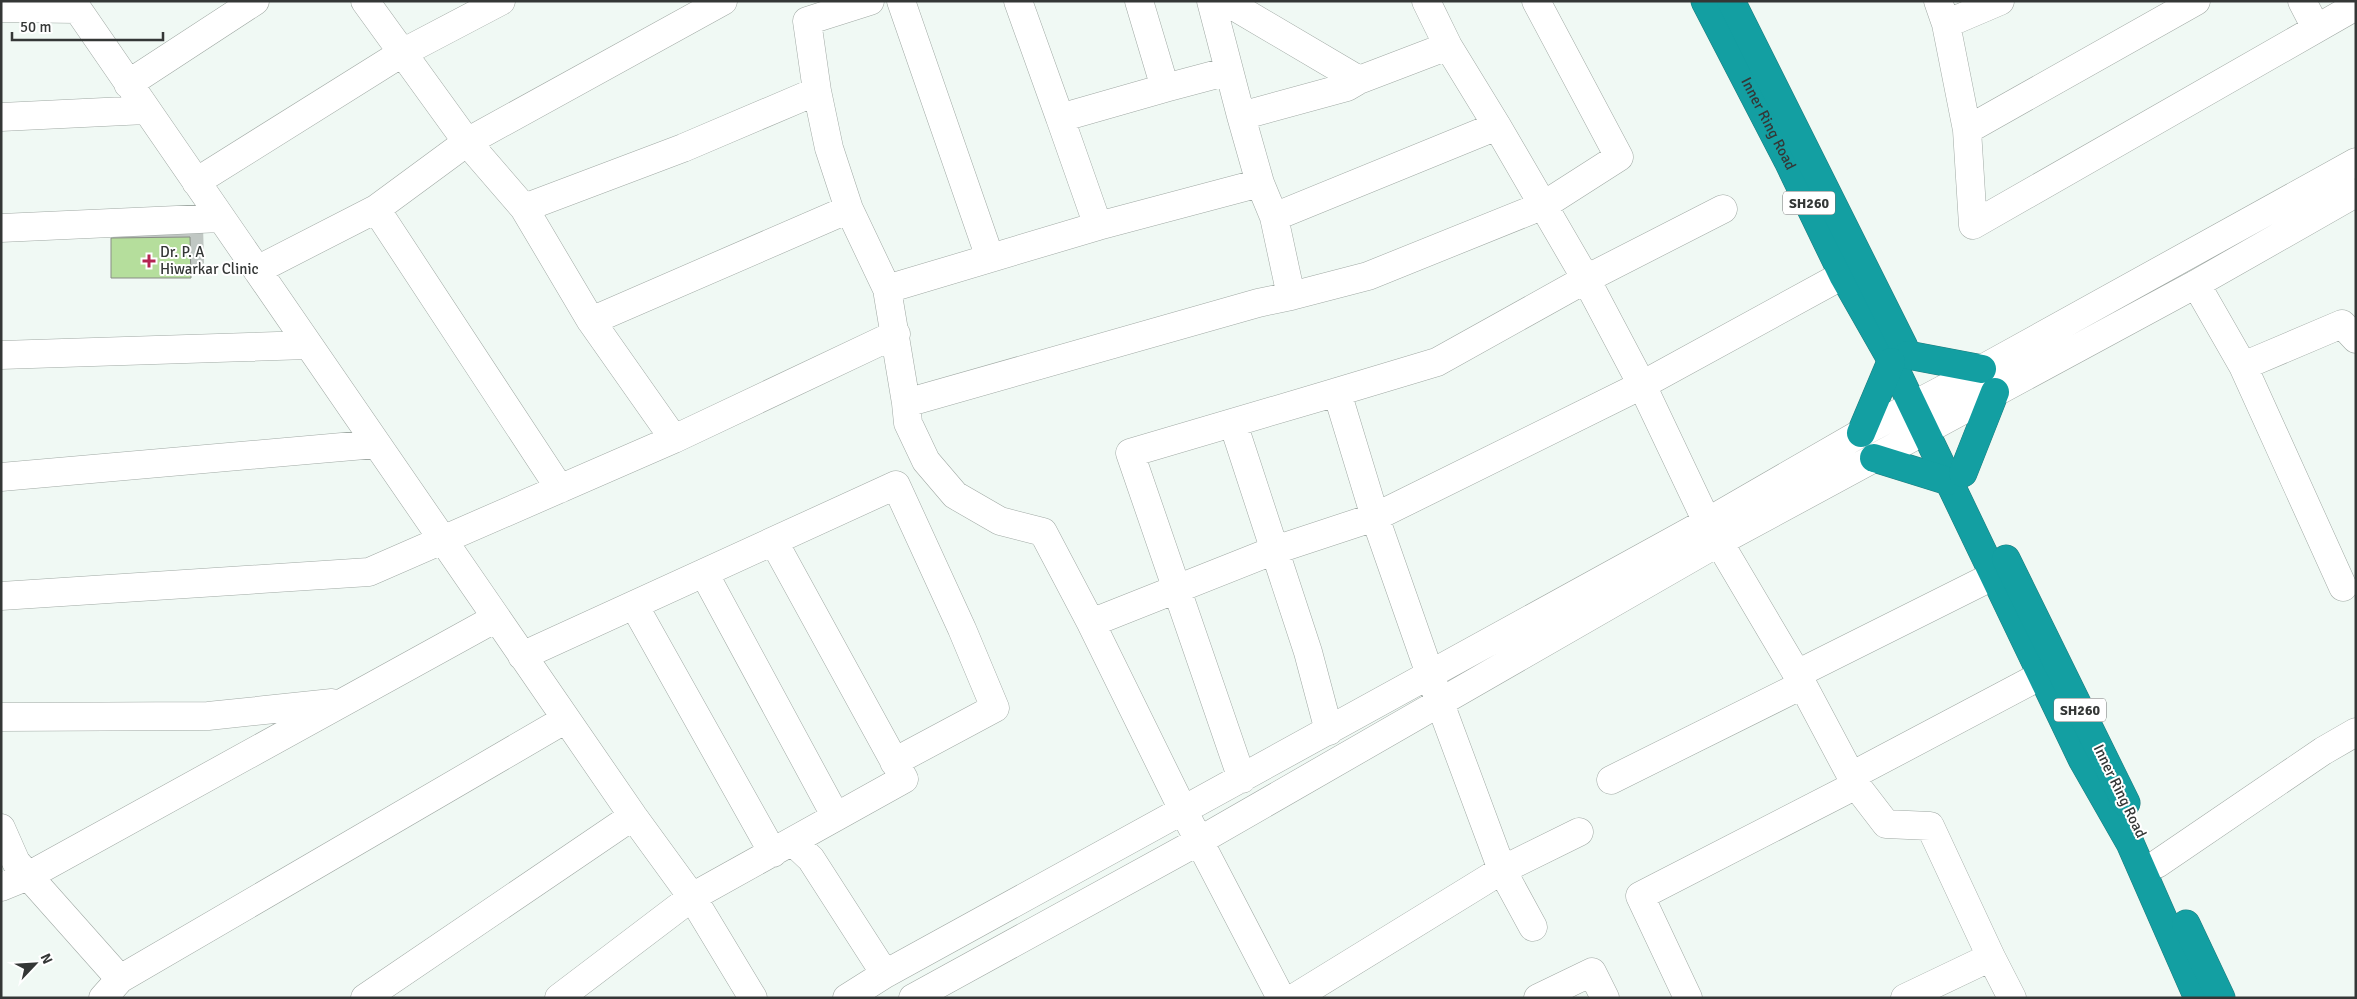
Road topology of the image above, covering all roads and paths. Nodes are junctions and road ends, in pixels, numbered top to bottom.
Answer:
1 (255, 1) edge
2 (365, 1) edge
3 (502, 1) edge
4 (723, 1) edge
5 (870, 1) edge
6 (901, 1) edge
7 (1018, 1) edge
8 (1139, 1) edge
9 (1211, 1) edge
10 (1225, 1) edge
11 (1426, 1) edge
12 (1536, 1) edge
13 (1705, 1) edge
14 (1731, 1) edge
15 (2000, 1) edge
16 (2196, 1) edge
17 (2302, 1) edge
18 (74, 5) edge
19 (2356, 6) edge
20 (1, 8) edge
21 (803, 11) edge
22 (1942, 12) edge
23 (2316, 28) junction
24 (1448, 46) junction
25 (402, 53) junction
26 (1229, 71) junction
27 (1359, 80) junction
28 (128, 84) junction
29 (1166, 88) junction
30 (817, 91) junction
31 (146, 110) junction
32 (1241, 116) junction
33 (1, 117) edge
34 (1060, 118) junction
35 (1497, 126) junction
36 (1967, 130) junction
37 (467, 142) junction
38 (2356, 162) edge
39 (196, 182) junction
40 (1260, 183) junction
41 (2356, 193) edge
42 (1544, 204) junction
43 (524, 208) junction
44 (376, 209) junction
45 (849, 209) junction
46 (1723, 209) dead end
47 (1274, 217) junction
48 (221, 218) junction
49 (1098, 226) junction
50 (1, 228) edge
51 (990, 258) junction
52 (256, 270) junction
53 (1843, 274) junction
54 (1586, 279) junction
55 (2196, 284) junction
56 (887, 289) junction
57 (1292, 296) junction
58 (591, 321) junction
59 (896, 334) junction
60 (2356, 339) edge
61 (308, 345) junction
62 (1, 355) edge
63 (1899, 358) junction
64 (2243, 366) junction
65 (1989, 380) junction
66 (1642, 385) junction
67 (1336, 392) junction
68 (1920, 401) junction
69 (906, 403) junction
70 (1233, 423) junction
71 (1933, 427) junction
72 (1861, 433) junction
73 (674, 439) junction
74 (376, 444) junction
75 (1874, 458) junction
76 (1, 477) edge
77 (1956, 477) junction
78 (560, 489) junction
79 (1376, 516) junction
80 (1713, 532) junction
81 (443, 541) junction
82 (774, 542) junction
83 (1275, 550) junction
84 (704, 573) junction
85 (1993, 576) junction
86 (2343, 586) dead end
87 (1177, 591) junction
88 (1, 596) edge
89 (634, 605) junction
90 (496, 618) junction
91 (1091, 623) junction
92 (522, 656) junction
93 (1430, 674) junction
94 (2040, 676) junction
95 (1800, 680) junction
96 (345, 701) junction
97 (1440, 703) junction
98 (1, 717) edge
99 (566, 719) junction
100 (1329, 731) junction
101 (2356, 732) edge
102 (894, 762) junction
103 (1242, 779) junction
104 (1611, 780) dead end
105 (1853, 781) junction
106 (1183, 810) junction
107 (633, 816) junction
108 (836, 817) junction
109 (1, 828) edge
110 (1579, 832) dead end
111 (798, 838) junction
112 (1199, 840) junction
113 (773, 852) junction
114 (2156, 864) junction
115 (1502, 870) junction
116 (28, 876) junction
117 (1, 887) edge
118 (692, 898) junction
119 (1533, 927) dead end
120 (1991, 957) junction
121 (885, 974) junction
122 (112, 988) edge
123 (1934, 991) edge
124 (365, 998) edge
125 (559, 998) edge
126 (753, 998) edge
127 (847, 998) edge
128 (913, 998) edge
129 (1281, 998) edge
130 (1294, 998) edge
131 (1538, 998) edge
132 (1605, 998) edge
133 (1688, 998) edge
134 (1905, 998) edge
135 (2012, 998) edge
136 (2198, 998) edge
137 (2221, 998) edge

1 - 28 street
2 - 25 street
3 - 25 street
4 - 37 street
5 - 21 street
6 - 51 street
7 - 34 street
8 - 29 street
9 - 26 street
10 - 27 street
11 - 24 street
12 - 42 street
13 - 53 highway, Inner Ring Road / SH260
14 - 63 highway, Inner Ring Road / SH260
15 - 22 street
16 - 36 street
17 - 23 street
18 - 20 street
18 - 28 street
19 - 23 street
21 - 30 street
22 - 36 street
23 - 36 street
24 - 27 street
24 - 35 street
25 - 37 street
25 - 39 street
26 - 29 street
26 - 32 street
27 - 32 street
28 - 31 street
29 - 34 street
30 - 43 street
30 - 45 street
31 - 33 street
31 - 39 street
32 - 40 street
34 - 49 street
35 - 42 street
35 - 47 street
37 - 43 street
37 - 44 street
38 - 65 street
39 - 48 street
40 - 47 street
40 - 49 street
41 - 55 street
42 - 54 street
42 - 57 street
43 - 58 street
44 - 52 street
44 - 78 street
45 - 56 street
45 - 58 street
46 - 54 street
47 - 57 street
48 - 50 street
48 - 52 street
49 - 51 street
51 - 56 street
52 - 61 street
53 - 63 highway, Inner Ring Road / SH260
53 - 66 street
54 - 66 street
54 - 67 street
55 - 64 street
55 - 65 street
56 - 59 street
57 - 69 street
58 - 73 street
59 - 69 street
59 - 73 street
60 - 64 street
61 - 62 street
61 - 74 street
63 - 65 highway
63 - 68 highway, Inner Ring Road / SH260
63 - 72 highway
64 - 86 street
65 - 68 street
65 - 71 street
65 - 77 highway
66 - 79 street
66 - 80 street
67 - 70 street
67 - 79 street
68 - 71 highway, Inner Ring Road
68 - 72 street
69 - 91 street
70 - 83 street
70 - 87 street
71 - 75 street
71 - 77 highway, Inner Ring Road
72 - 80 street
73 - 78 street
74 - 76 street
74 - 81 street
75 - 77 highway
75 - 80 street
77 - 85 highway, Inner Ring Road
77 - 114 highway, Inner Ring Road / SH260
78 - 81 street
79 - 83 street
79 - 93 street
80 - 93 street
80 - 95 street
80 - 97 street
81 - 88 street
81 - 90 street
82 - 84 street
82 - 102 street
82 - 102 street
83 - 87 street
83 - 100 street
84 - 89 street
84 - 108 street
85 - 94 highway, Inner Ring Road
85 - 95 street
87 - 91 street
87 - 103 street
89 - 92 street
89 - 113 street
90 - 92 street
90 - 96 street
91 - 106 street
92 - 99 street
93 - 97 street
93 - 100 street
94 - 105 street
94 - 136 highway, Inner Ring Road
95 - 104 street
95 - 105 street
96 - 98 street
96 - 116 street
97 - 112 street
97 - 115 street
99 - 107 street
99 - 122 street
100 - 103 street
101 - 114 street
102 - 108 street
103 - 106 street
105 - 120 street
105 - 133 street
106 - 112 street
106 - 121 street
107 - 118 street
107 - 124 street
108 - 111 street
109 - 116 street
110 - 115 street
111 - 113 street
111 - 121 street
112 - 128 street
112 - 129 street
113 - 118 street
114 - 137 highway, Inner Ring Road / SH260
115 - 119 street
115 - 130 street
116 - 117 street
116 - 122 street
118 - 125 street
118 - 126 street
120 - 123 street
120 - 135 street
121 - 127 street
123 - 134 street
131 - 132 street

